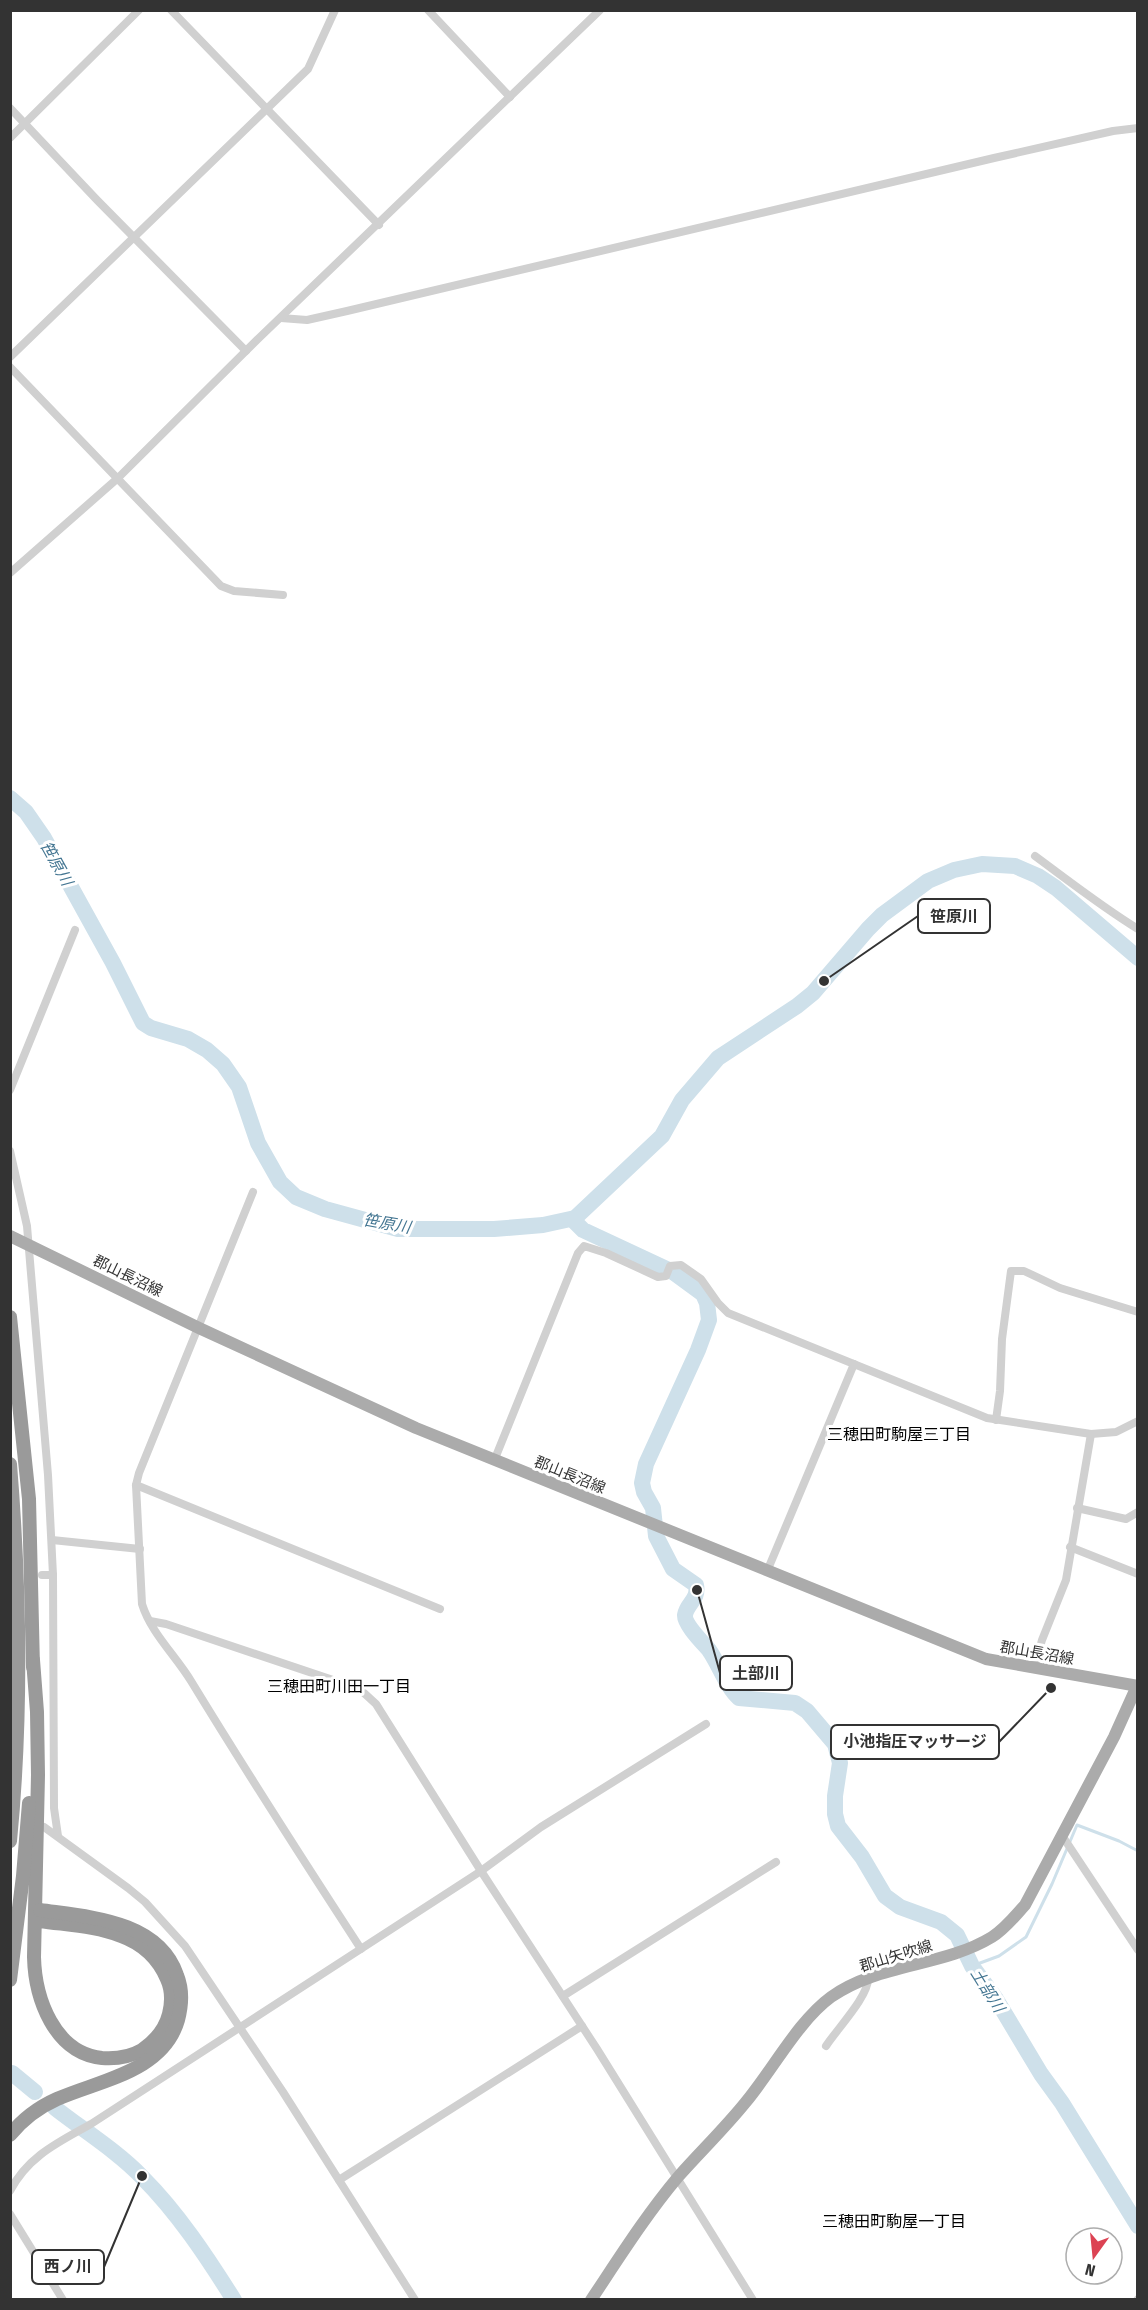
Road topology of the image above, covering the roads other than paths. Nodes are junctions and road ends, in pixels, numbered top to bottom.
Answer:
1 (139, 10) edge
2 (171, 10) edge
3 (334, 10) edge
4 (428, 10) edge
5 (600, 10) edge
6 (510, 97) junction
7 (10, 108) edge
8 (267, 110) junction
9 (26, 123) junction
10 (1137, 128) edge
11 (10, 138) edge
12 (379, 225) junction
13 (134, 237) junction
14 (281, 318) junction
15 (246, 351) junction
16 (10, 357) edge
17 (10, 367) edge
18 (118, 478) junction
19 (10, 573) edge
20 (283, 595) dead end
21 (1035, 856) dead end
22 (1137, 929) edge
23 (75, 930) dead end
24 (10, 1090) edge
25 (10, 1151) edge
26 (253, 1192) dead end
27 (10, 1236) edge
28 (29, 1245) junction
29 (1137, 1312) edge
30 (10, 1317) edge
31 (199, 1328) junction
32 (854, 1364) junction
33 (996, 1420) junction
34 (1137, 1421) edge
35 (1091, 1434) junction
36 (494, 1461) junction
37 (10, 1464) edge
38 (136, 1485) junction
39 (1077, 1508) junction
40 (1137, 1512) edge
41 (15, 1537) junction
42 (52, 1540) junction
43 (1070, 1547) junction
44 (141, 1549) junction
45 (768, 1569) junction
46 (1137, 1574) edge
47 (42, 1575) dead end
48 (53, 1575) junction
49 (440, 1610) dead end
50 (150, 1621) junction
51 (10, 1639) edge
52 (33, 1660) junction
53 (1035, 1668) junction
54 (1137, 1686) edge
55 (706, 1724) dead end
56 (44, 1827) dead end
57 (58, 1836) junction
58 (1063, 1837) junction
59 (10, 1841) edge
60 (776, 1862) dead end
61 (481, 1871) junction
62 (361, 1949) junction
63 (1137, 1950) edge
64 (868, 1978) junction
65 (10, 1980) edge
66 (563, 1996) junction
67 (582, 2026) junction
68 (238, 2028) junction
69 (826, 2046) dead end
70 (10, 2136) edge
71 (677, 2178) junction
72 (339, 2180) junction
73 (10, 2191) edge
74 (10, 2214) edge
75 (592, 2299) edge
76 (63, 2300) edge
77 (415, 2300) edge
78 (753, 2300) edge

1 - 9 street
2 - 8 street
3 - 8 street
4 - 6 street
5 - 6 street
6 - 12 street
7 - 9 street
8 - 12 street
8 - 13 street
9 - 11 street
9 - 13 street
10 - 14 street
12 - 14 street
13 - 15 street
13 - 16 street
14 - 15 street
15 - 18 street
17 - 18 street
18 - 19 street
18 - 20 street
21 - 22 street
23 - 24 street
25 - 28 street
26 - 31 street
27 - 28 main road, 郡山長沼線
28 - 31 main road, 郡山長沼線
28 - 42 street
29 - 33 street
30 - 52 highway
31 - 36 main road, 郡山長沼線
31 - 38 street
32 - 33 street
32 - 36 street
32 - 45 street
33 - 35 street
34 - 35 street
35 - 39 street
36 - 45 main road, 郡山長沼線
37 - 41 highway
38 - 44 street
38 - 49 street
39 - 40 street
39 - 43 street
41 - 51 highway
41 - 59 highway
42 - 44 street
42 - 48 street
43 - 46 street
43 - 53 street
44 - 50 street
45 - 53 main road, 郡山長沼線
47 - 48 street
48 - 57 street
50 - 61 street
50 - 62 street
52 - 65 highway
52 - 70 highway
53 - 54 main road, 郡山長沼線
54 - 58 main road, 郡山矢吹線
55 - 61 street
56 - 57 street
57 - 68 street
58 - 63 street
58 - 64 main road, 郡山矢吹線
60 - 66 street
61 - 62 street
61 - 66 street
62 - 68 street
64 - 69 street
64 - 71 main road, 郡山矢吹線
66 - 67 street
67 - 71 street
67 - 72 street
68 - 72 street
68 - 73 street
71 - 75 main road, 郡山矢吹線
71 - 78 street
72 - 77 street
74 - 76 street

